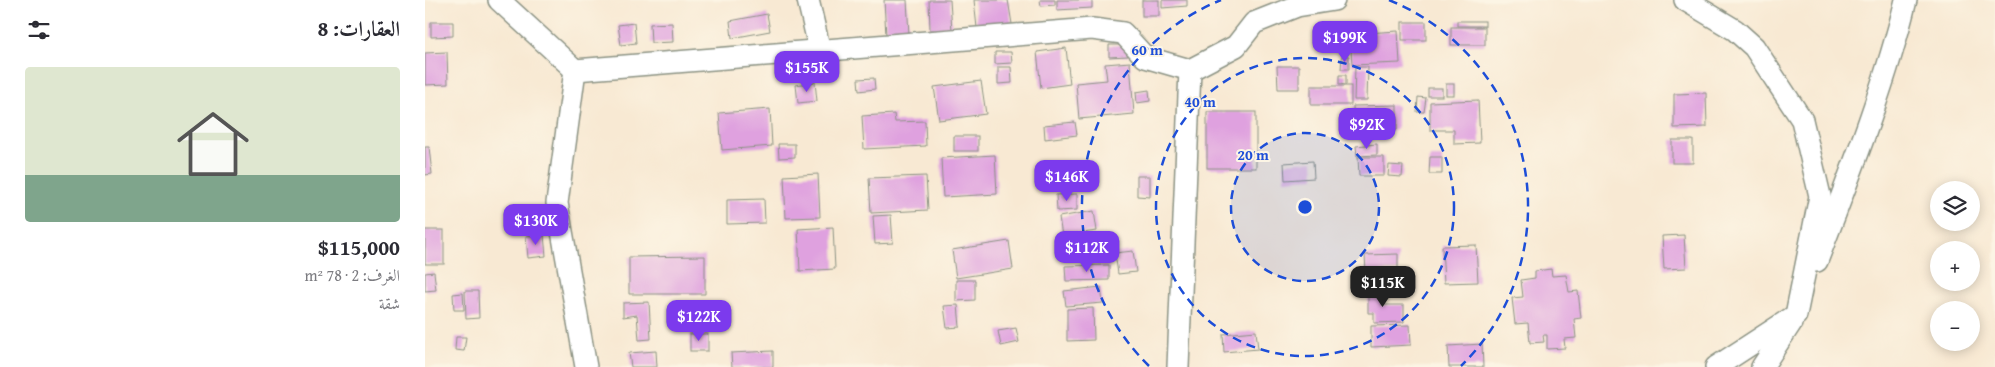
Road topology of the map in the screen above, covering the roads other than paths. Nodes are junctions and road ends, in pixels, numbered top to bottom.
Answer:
1 (499, 0) edge
2 (808, 0) edge
3 (1328, 0) edge
4 (1685, 0) edge
5 (1905, 0) edge
6 (820, 51) junction
7 (575, 70) junction
8 (1190, 70) junction
9 (1796, 315) junction
10 (586, 367) edge
11 (1178, 367) edge
12 (1716, 367) edge
13 (1762, 367) edge

1 - 7 street
2 - 6 street
3 - 8 street
4 - 9 street
5 - 9 street
6 - 7 street
6 - 8 street
7 - 10 street
8 - 11 street
9 - 12 street
9 - 13 street

